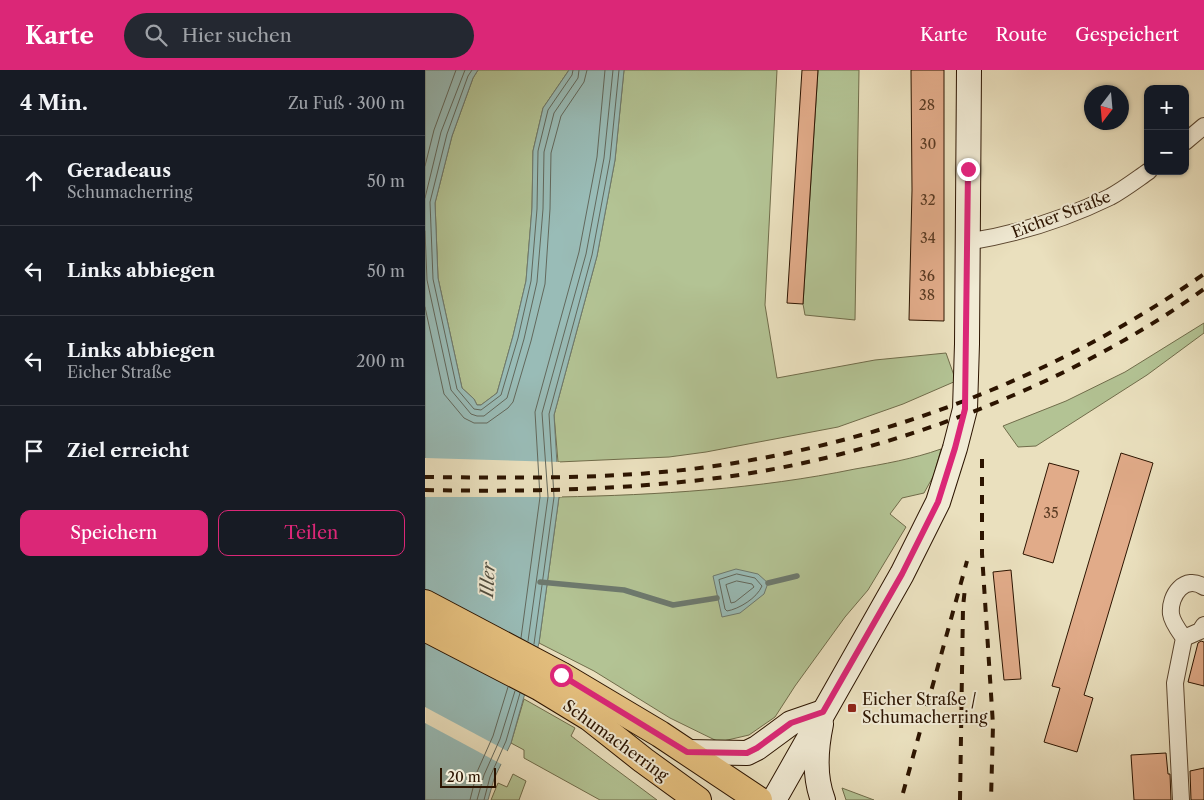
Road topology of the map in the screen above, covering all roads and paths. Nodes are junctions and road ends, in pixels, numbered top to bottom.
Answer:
1 (969, 70) edge
2 (1204, 126) edge
3 (1189, 139) edge
4 (1144, 174) edge
5 (967, 242) junction
6 (1204, 587) edge
7 (425, 603) edge
8 (1204, 625) edge
9 (425, 628) edge
10 (1184, 638) junction
11 (823, 712) junction
12 (687, 752) junction
13 (677, 790) edge
14 (698, 800) edge
15 (759, 800) edge
16 (774, 800) edge
17 (823, 800) edge
18 (1181, 800) edge

1 - 5 street
2 - 3 street
4 - 5 street, Eicher Straße
5 - 11 street
6 - 10 street
7 - 12 main road, Schumacherring
8 - 10 street
9 - 13 main road, Schumacherring
10 - 18 street
11 - 12 street
11 - 16 street
11 - 17 street
12 - 15 main road, Schumacherring
13 - 14 main road, Schumacherring

